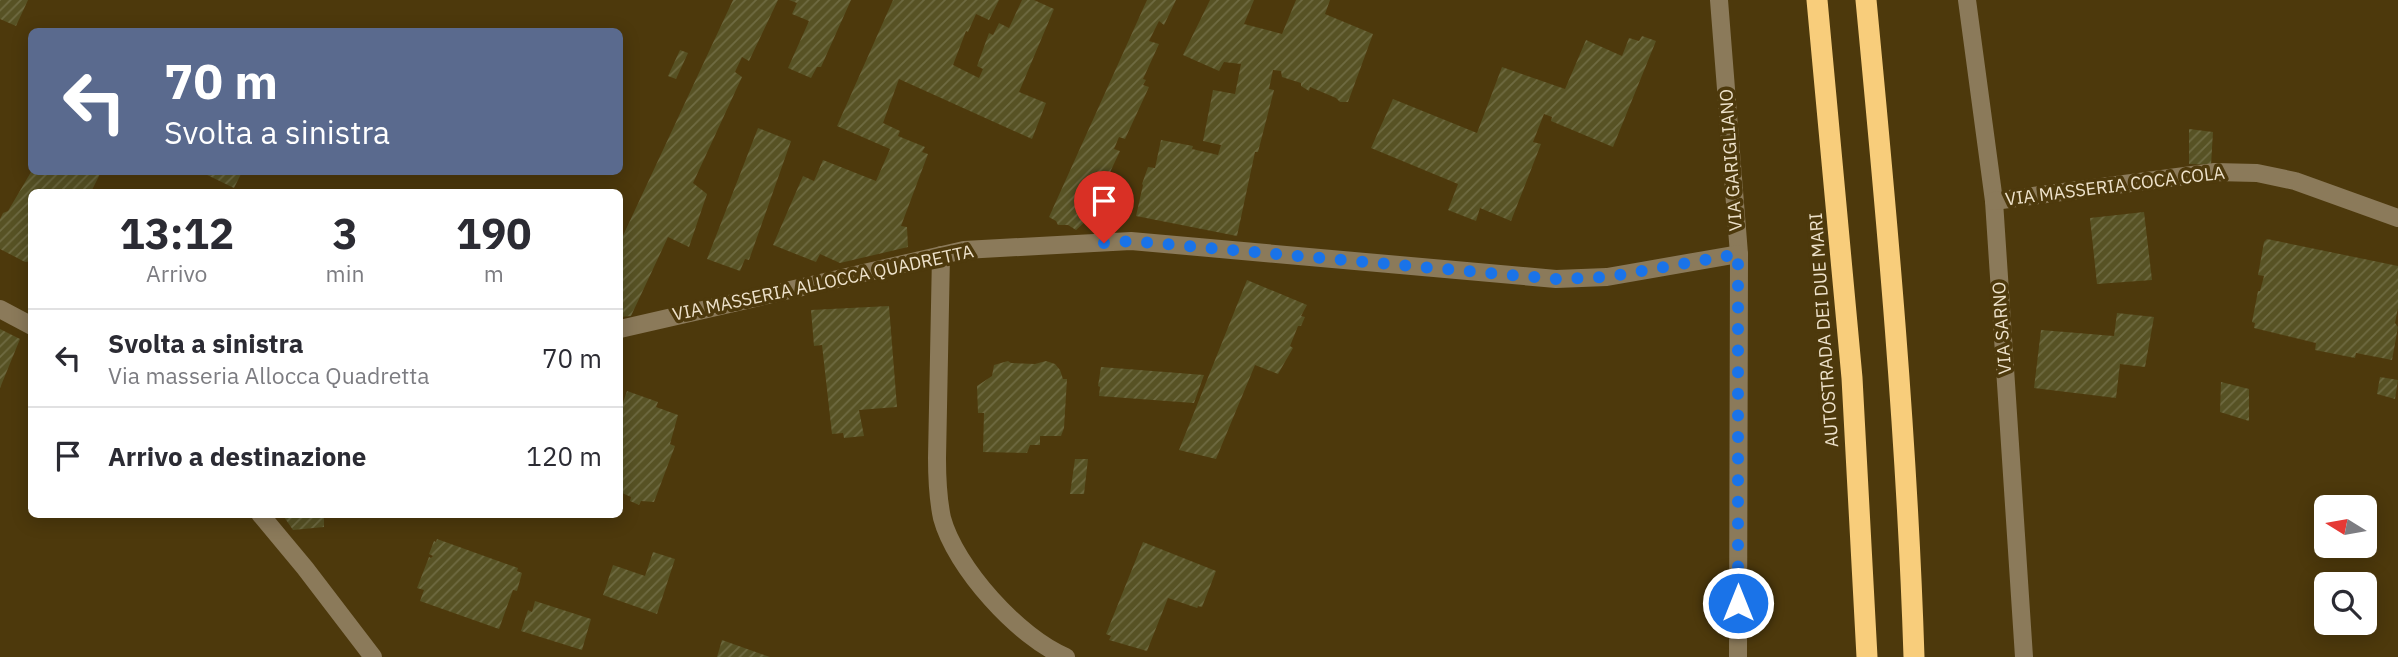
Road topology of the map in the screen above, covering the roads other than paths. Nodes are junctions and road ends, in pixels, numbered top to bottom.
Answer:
1 (1719, 0) edge
2 (1818, 0) edge
3 (1866, 0) edge
4 (1967, 0) edge
5 (1994, 201) junction
6 (2398, 218) edge
7 (1738, 254) junction
8 (942, 255) junction
9 (0, 310) edge
10 (28, 324) edge
11 (623, 328) edge
12 (263, 518) edge
13 (373, 657) edge
14 (1066, 657) edge
15 (1738, 657) edge
16 (1867, 657) edge
17 (1914, 657) edge
18 (2024, 657) edge

1 - 7 street, VIA GARIGLIANO
2 - 16 highway, AUTOSTRADA DEI DUE MARI
3 - 17 highway
4 - 5 street, VIA SARNO
5 - 6 street, VIA MASSERIA COCA COLA
5 - 18 street, VIA SARNO
7 - 8 street, VIA MASSERIA ALLOCCA QUADRETTA
7 - 15 street, VIA GARIGLIANO
8 - 11 street, VIA MASSERIA ALLOCCA QUADRETTA
8 - 14 street
9 - 10 street
12 - 13 street

